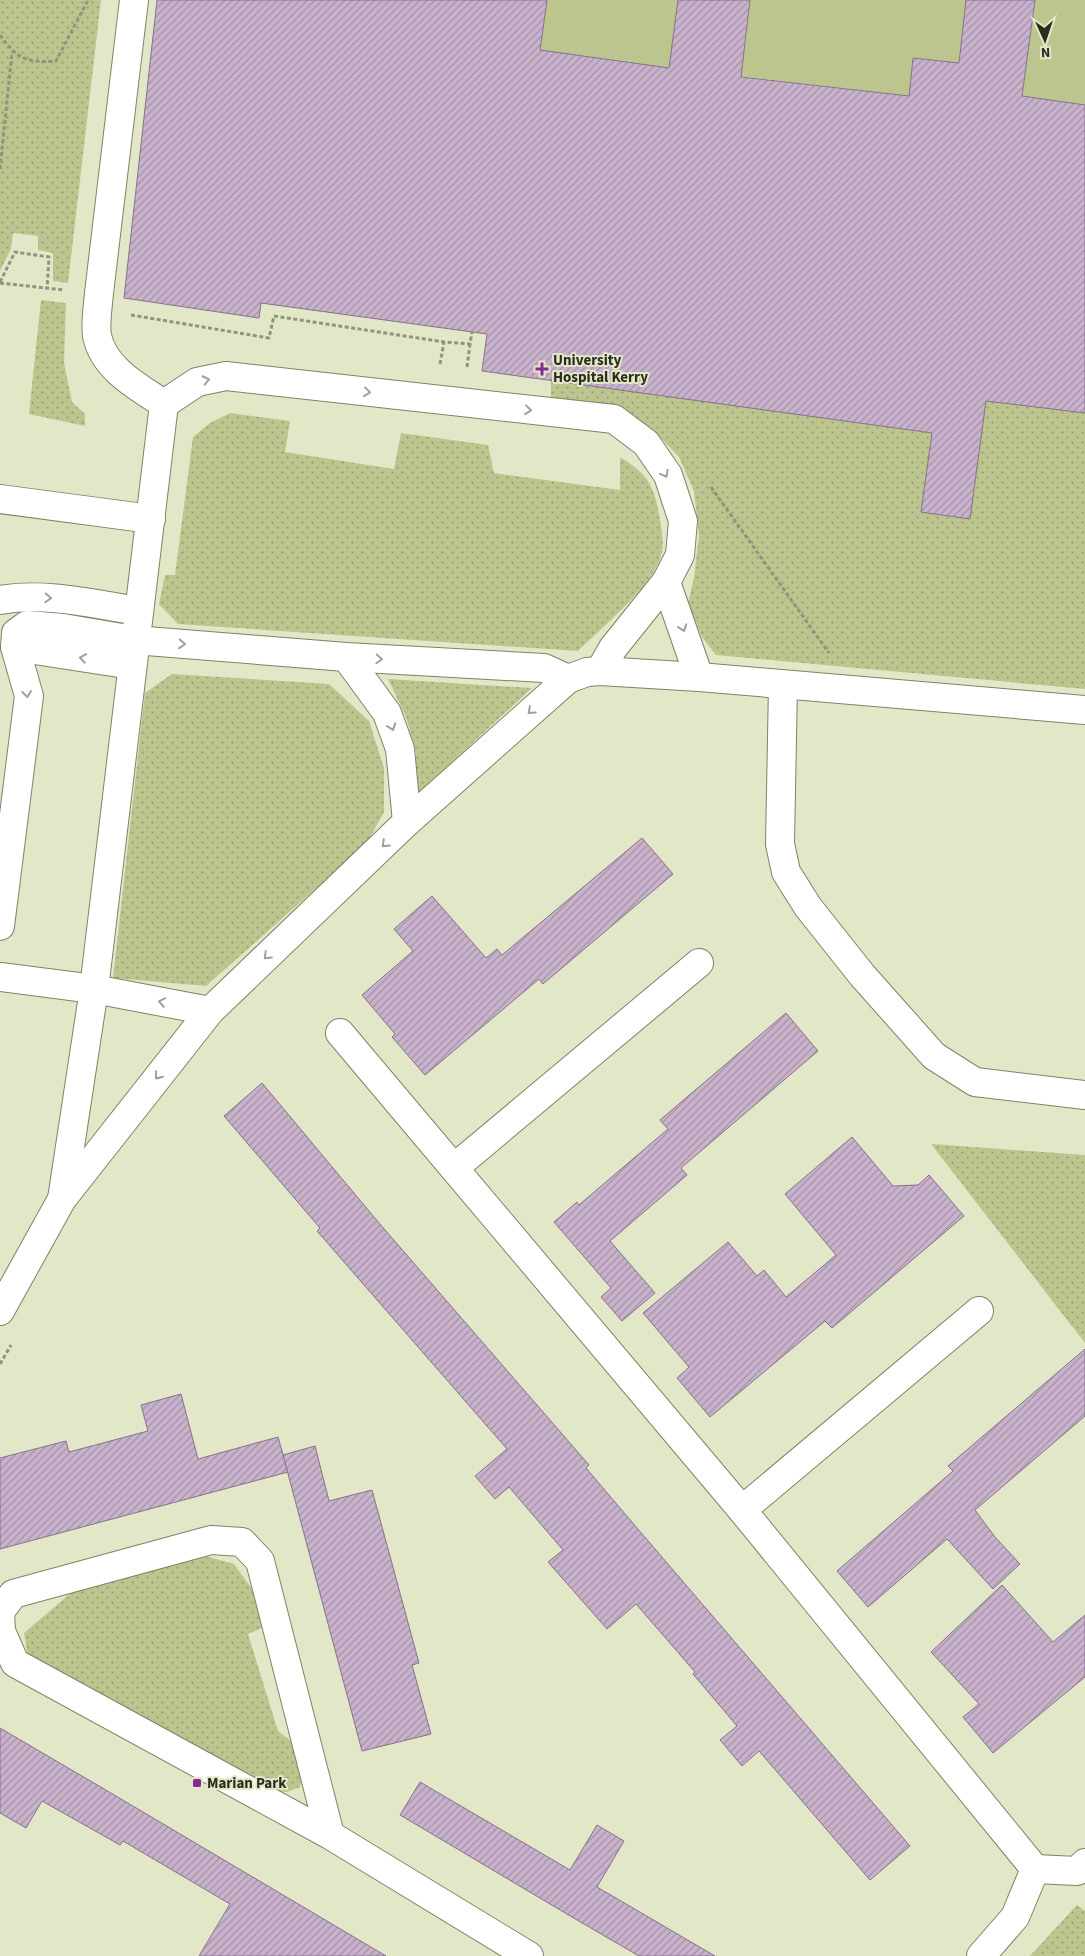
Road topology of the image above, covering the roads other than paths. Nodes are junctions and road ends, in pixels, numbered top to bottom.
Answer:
1 (134, 0) edge
2 (164, 404) junction
3 (0, 499) edge
4 (150, 519) junction
5 (666, 582) junction
6 (0, 600) edge
7 (139, 612) junction
8 (133, 652) junction
9 (346, 657) junction
10 (600, 672) junction
11 (699, 677) junction
12 (568, 679) junction
13 (783, 685) junction
14 (1085, 710) edge
15 (408, 822) junction
16 (0, 926) edge
17 (699, 963) dead end
18 (0, 977) edge
19 (94, 989) junction
20 (210, 1011) junction
21 (340, 1033) dead end
22 (1085, 1095) edge
23 (454, 1168) junction
24 (62, 1199) junction
25 (0, 1311) edge
26 (979, 1311) dead end
27 (742, 1510) junction
28 (330, 1835) junction
29 (1085, 1863) edge
30 (1035, 1869) junction
31 (529, 1956) edge
32 (981, 1956) edge

1 - 2 street
2 - 4 street
2 -> 5 street
3 - 4 street
4 - 7 street
5 - 10 street
5 -> 11 street
6 -> 7 street
7 - 8 street
8 -> 9 street
8 -> 16 street
8 - 19 street
9 -> 12 street
9 -> 15 street
10 - 11 street
10 - 12 street
11 - 13 street
12 -> 15 street
13 - 14 street
13 - 22 street
15 -> 20 street
17 - 23 street
18 - 19 street
20 -> 19 street
19 - 24 street
20 -> 24 street
21 - 23 street
23 - 27 street
24 - 25 street
26 - 27 street
27 - 30 street
28 - 28 street
28 - 31 street
29 - 30 street
30 - 32 street

